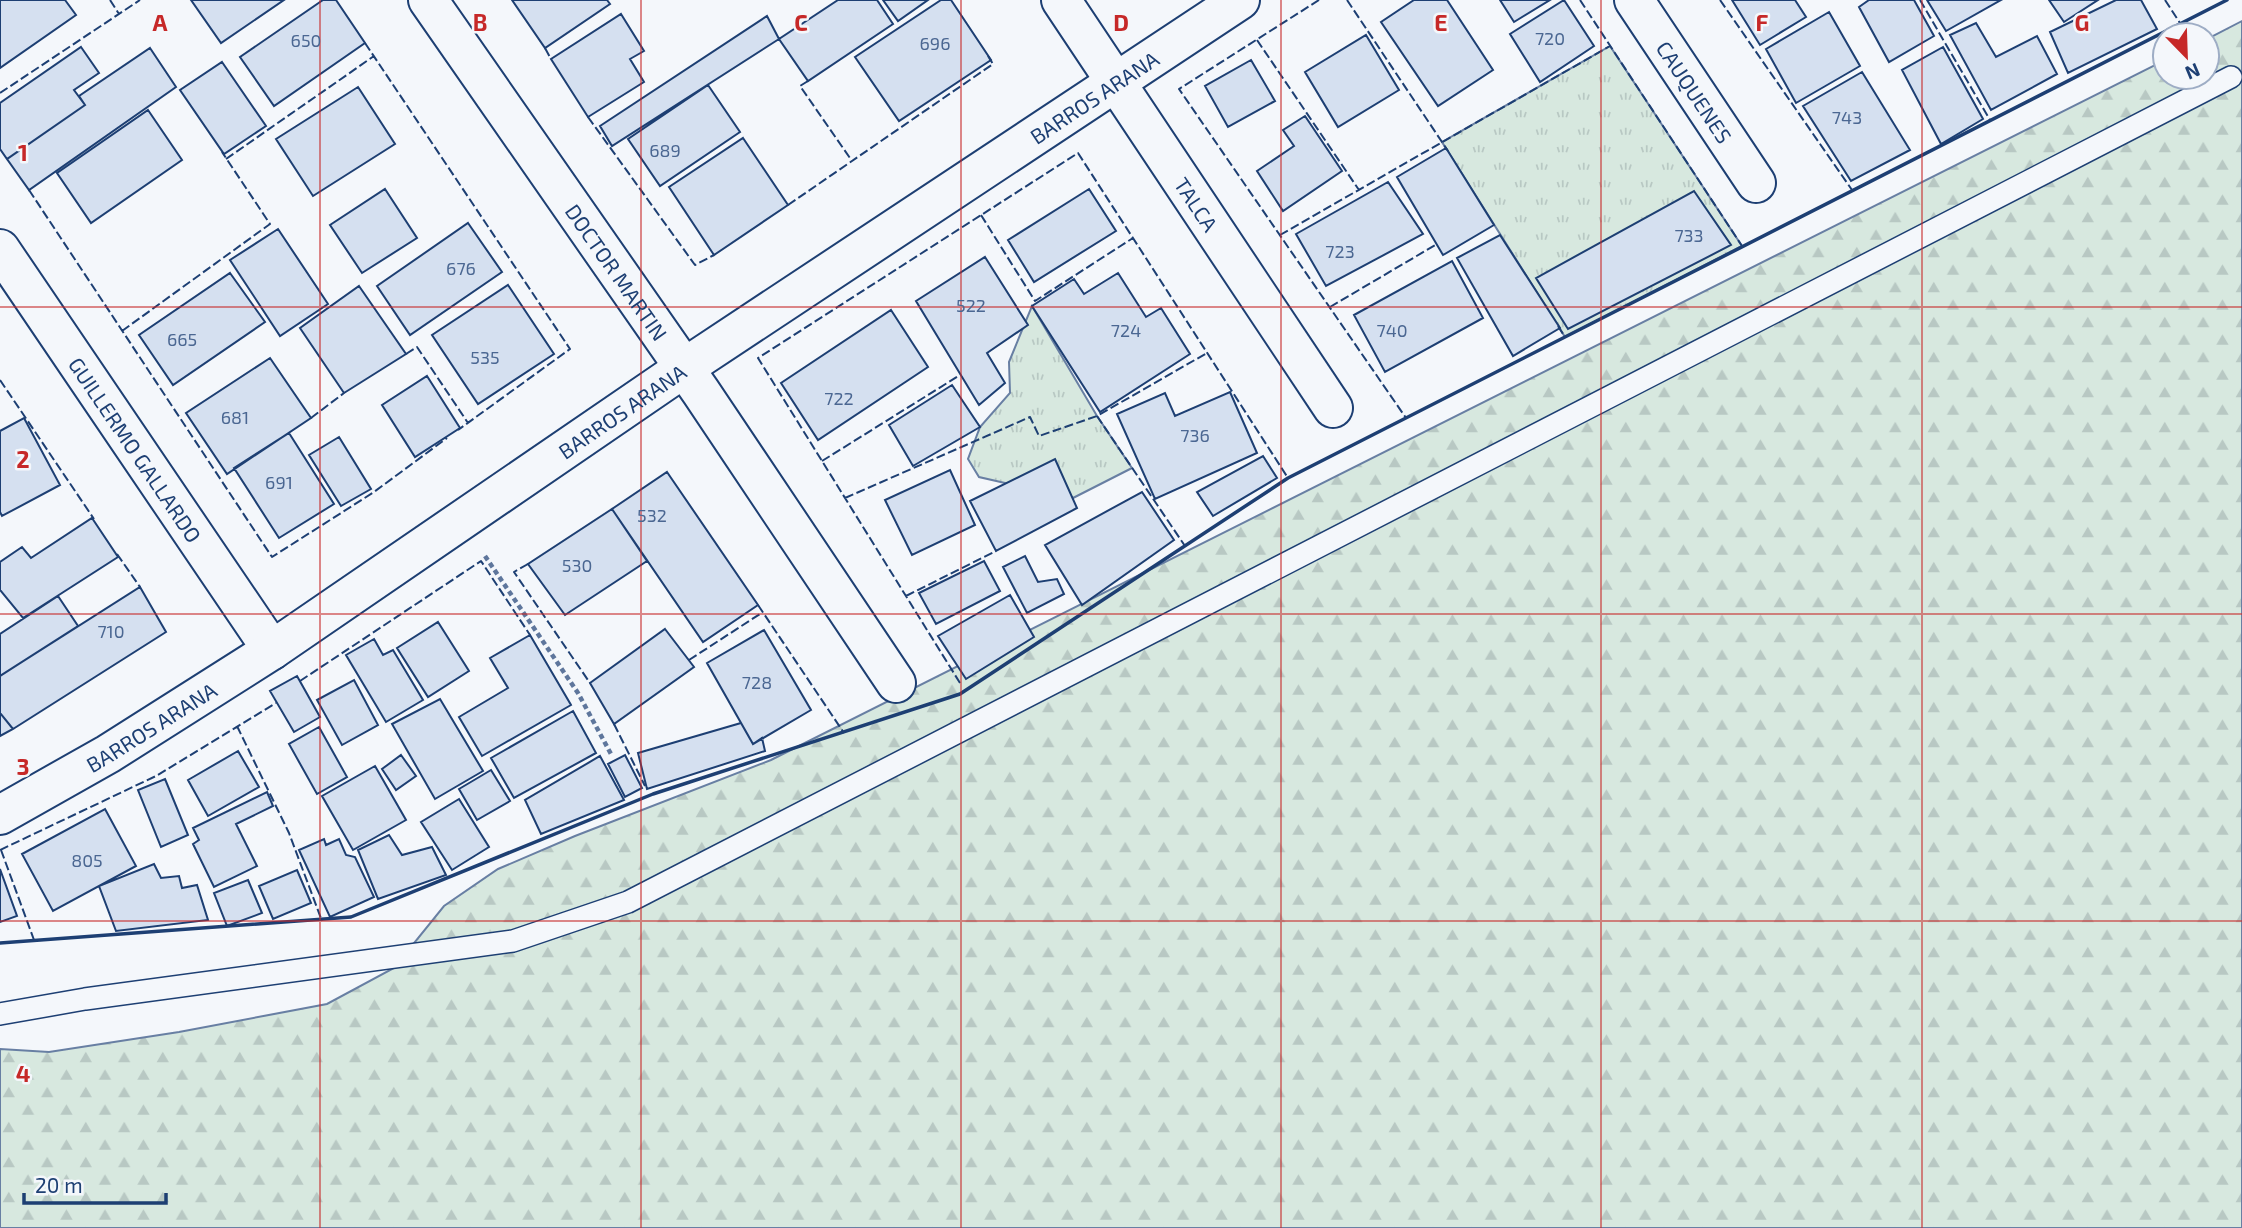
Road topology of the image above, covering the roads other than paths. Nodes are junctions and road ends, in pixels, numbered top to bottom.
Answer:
1 (428, 0) edge
2 (1061, 0) edge
3 (1240, 0) edge
4 (1634, 0) edge
5 (2231, 77) dead end
6 (1117, 82) junction
7 (1756, 183) dead end
8 (0, 249) edge
9 (684, 368) junction
10 (1334, 408) dead end
11 (272, 650) junction
12 (895, 683) dead end
13 (0, 816) edge
14 (0, 1014) edge

1 - 9 street, DOCTOR MARTIN
2 - 6 street, TALCA
3 - 6 street, BARROS ARANA
4 - 7 street, CAUQUENES
5 - 14 lane
6 - 9 street, BARROS ARANA
6 - 10 street, TALCA
8 - 11 street, GUILLERMO GALLARDO
9 - 11 street, BARROS ARANA
9 - 12 street, DOCTOR MARTIN
11 - 13 street, BARROS ARANA

